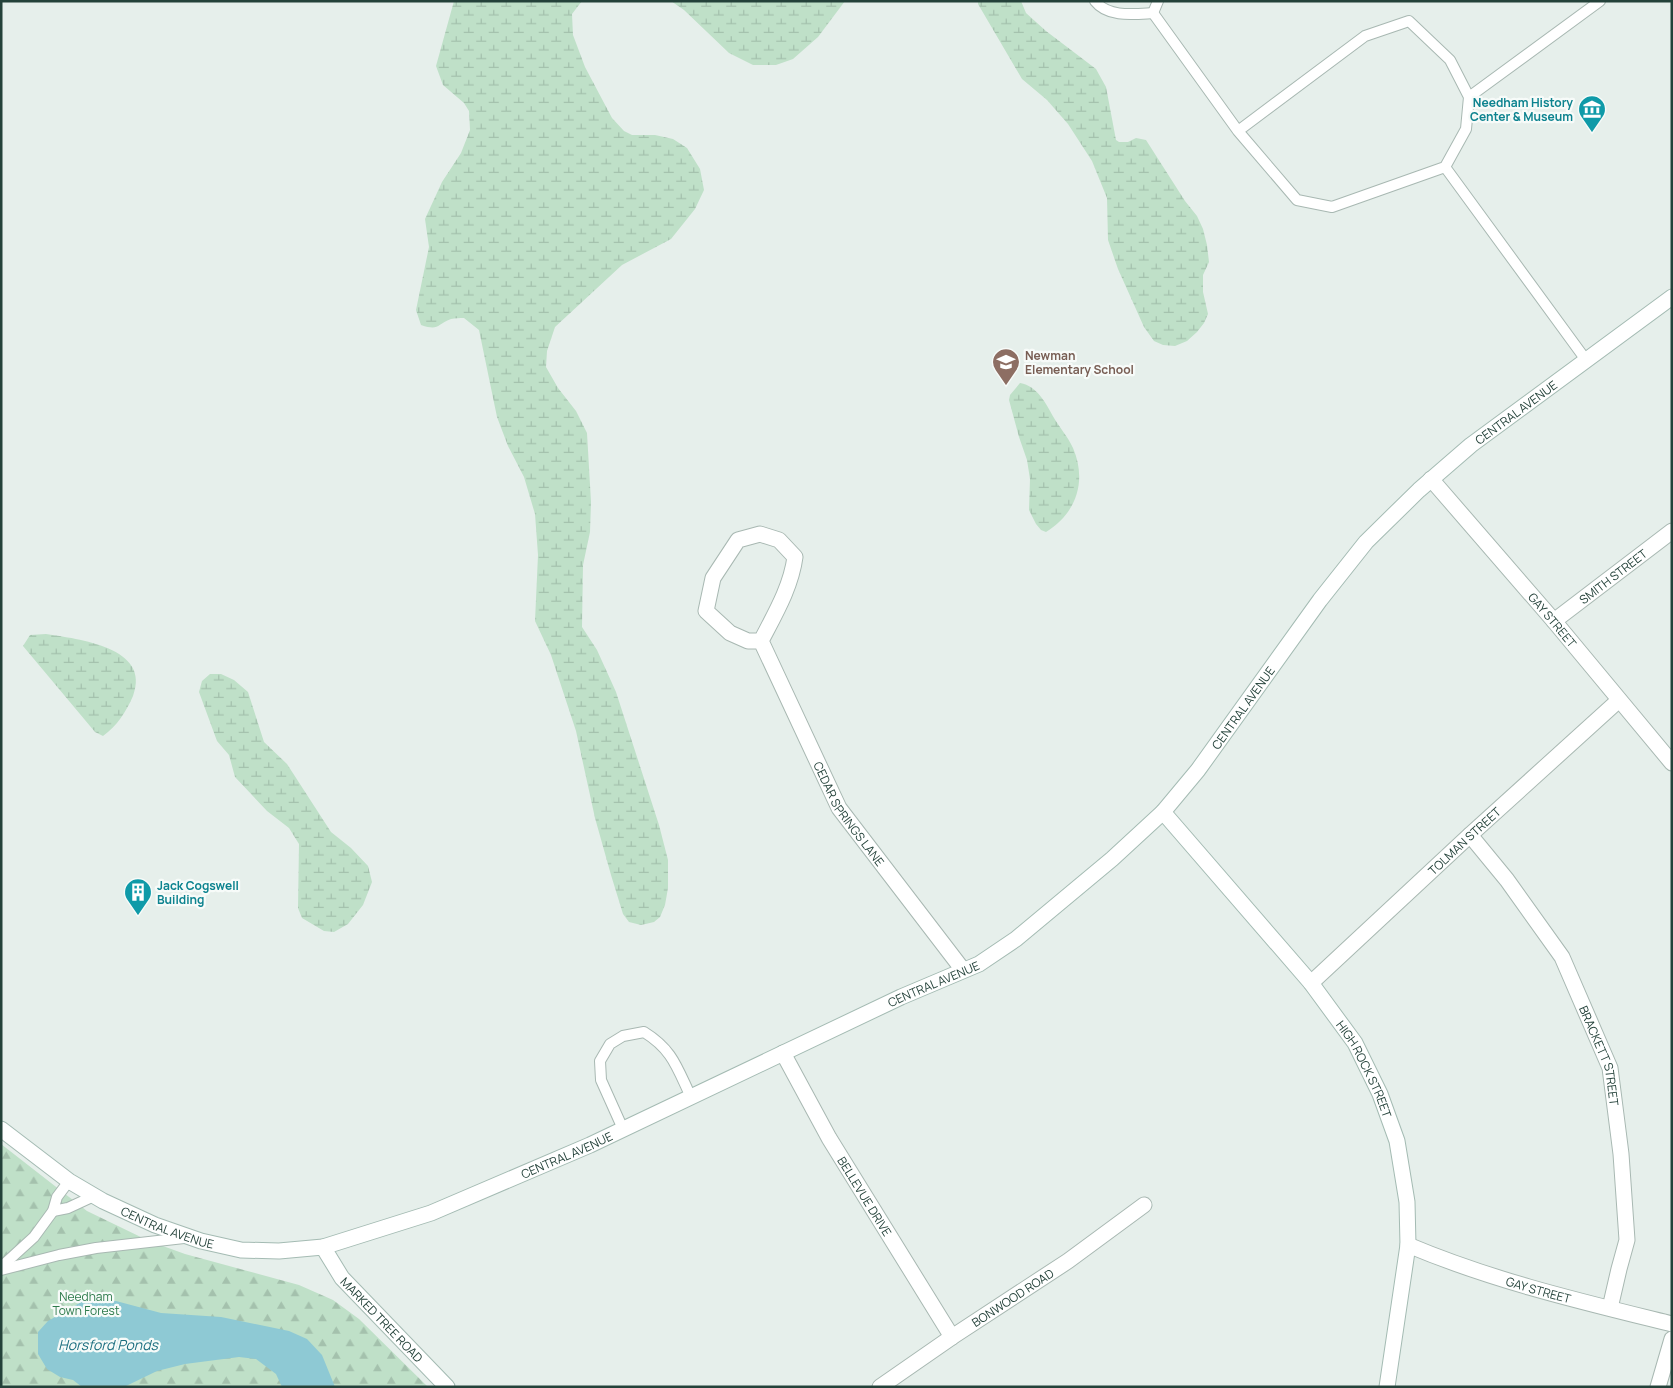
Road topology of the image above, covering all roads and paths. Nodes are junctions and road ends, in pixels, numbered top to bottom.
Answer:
1 (1095, 1) edge
2 (1158, 1) edge
3 (1600, 1) edge
4 (1153, 13) junction
5 (1469, 97) junction
6 (1238, 132) junction
7 (1445, 167) junction
8 (1672, 297) edge
9 (1586, 360) junction
10 (1431, 479) junction
11 (1672, 531) edge
12 (1554, 621) junction
13 (761, 641) junction
14 (1619, 700) junction
15 (1672, 763) edge
16 (1163, 812) junction
17 (1470, 835) junction
18 (963, 970) junction
19 (1311, 984) junction
20 (783, 1053) junction
21 (691, 1097) junction
22 (1, 1129) edge
23 (623, 1129) junction
24 (69, 1181) junction
25 (94, 1196) junction
26 (1144, 1205) dead end
27 (53, 1211) junction
28 (191, 1237) junction
29 (1408, 1245) junction
30 (323, 1247) junction
31 (1, 1269) edge
32 (1610, 1308) junction
33 (1672, 1324) edge
34 (952, 1337) junction
35 (1672, 1340) edge
36 (448, 1387) edge
37 (880, 1387) edge
38 (1387, 1387) edge
39 (1658, 1387) edge

1 - 4 lane
2 - 4 lane
3 - 5 lane
4 - 6 lane
5 - 6 lane
5 - 7 lane
6 - 7 lane
7 - 9 lane
8 - 9 street, CENTRAL AVENUE
9 - 10 street, CENTRAL AVENUE
10 - 12 street, GAY STREET
10 - 16 street, CENTRAL AVENUE
11 - 12 street, SMITH STREET
12 - 14 street, GAY STREET
13 - 13 street
13 - 18 street, CEDAR SPRINGS LANE
14 - 15 street, GAY STREET
14 - 17 street, TOLMAN STREET
16 - 18 street, CENTRAL AVENUE
16 - 19 street, HIGH ROCK STREET
17 - 19 street, TOLMAN STREET
17 - 32 street, BRACKETT STREET
18 - 20 street, CENTRAL AVENUE
19 - 29 street, HIGH ROCK STREET
20 - 21 street, CENTRAL AVENUE
20 - 34 street, BELLEVUE DRIVE
21 - 23 street, CENTRAL AVENUE
21 - 23 lane
22 - 24 street, CENTRAL AVENUE
23 - 30 street, CENTRAL AVENUE
24 - 25 street, CENTRAL AVENUE
24 - 27 lane
25 - 27 lane
25 - 28 street, CENTRAL AVENUE
26 - 34 street, BONWOOD ROAD
27 - 31 lane
28 - 30 street, CENTRAL AVENUE
28 - 31 lane
29 - 32 street, GAY STREET
29 - 38 street, HIGH ROCK STREET
30 - 36 street, MARKED TREE ROAD
32 - 33 street, GAY STREET
34 - 37 street, BONWOOD ROAD
35 - 39 street

